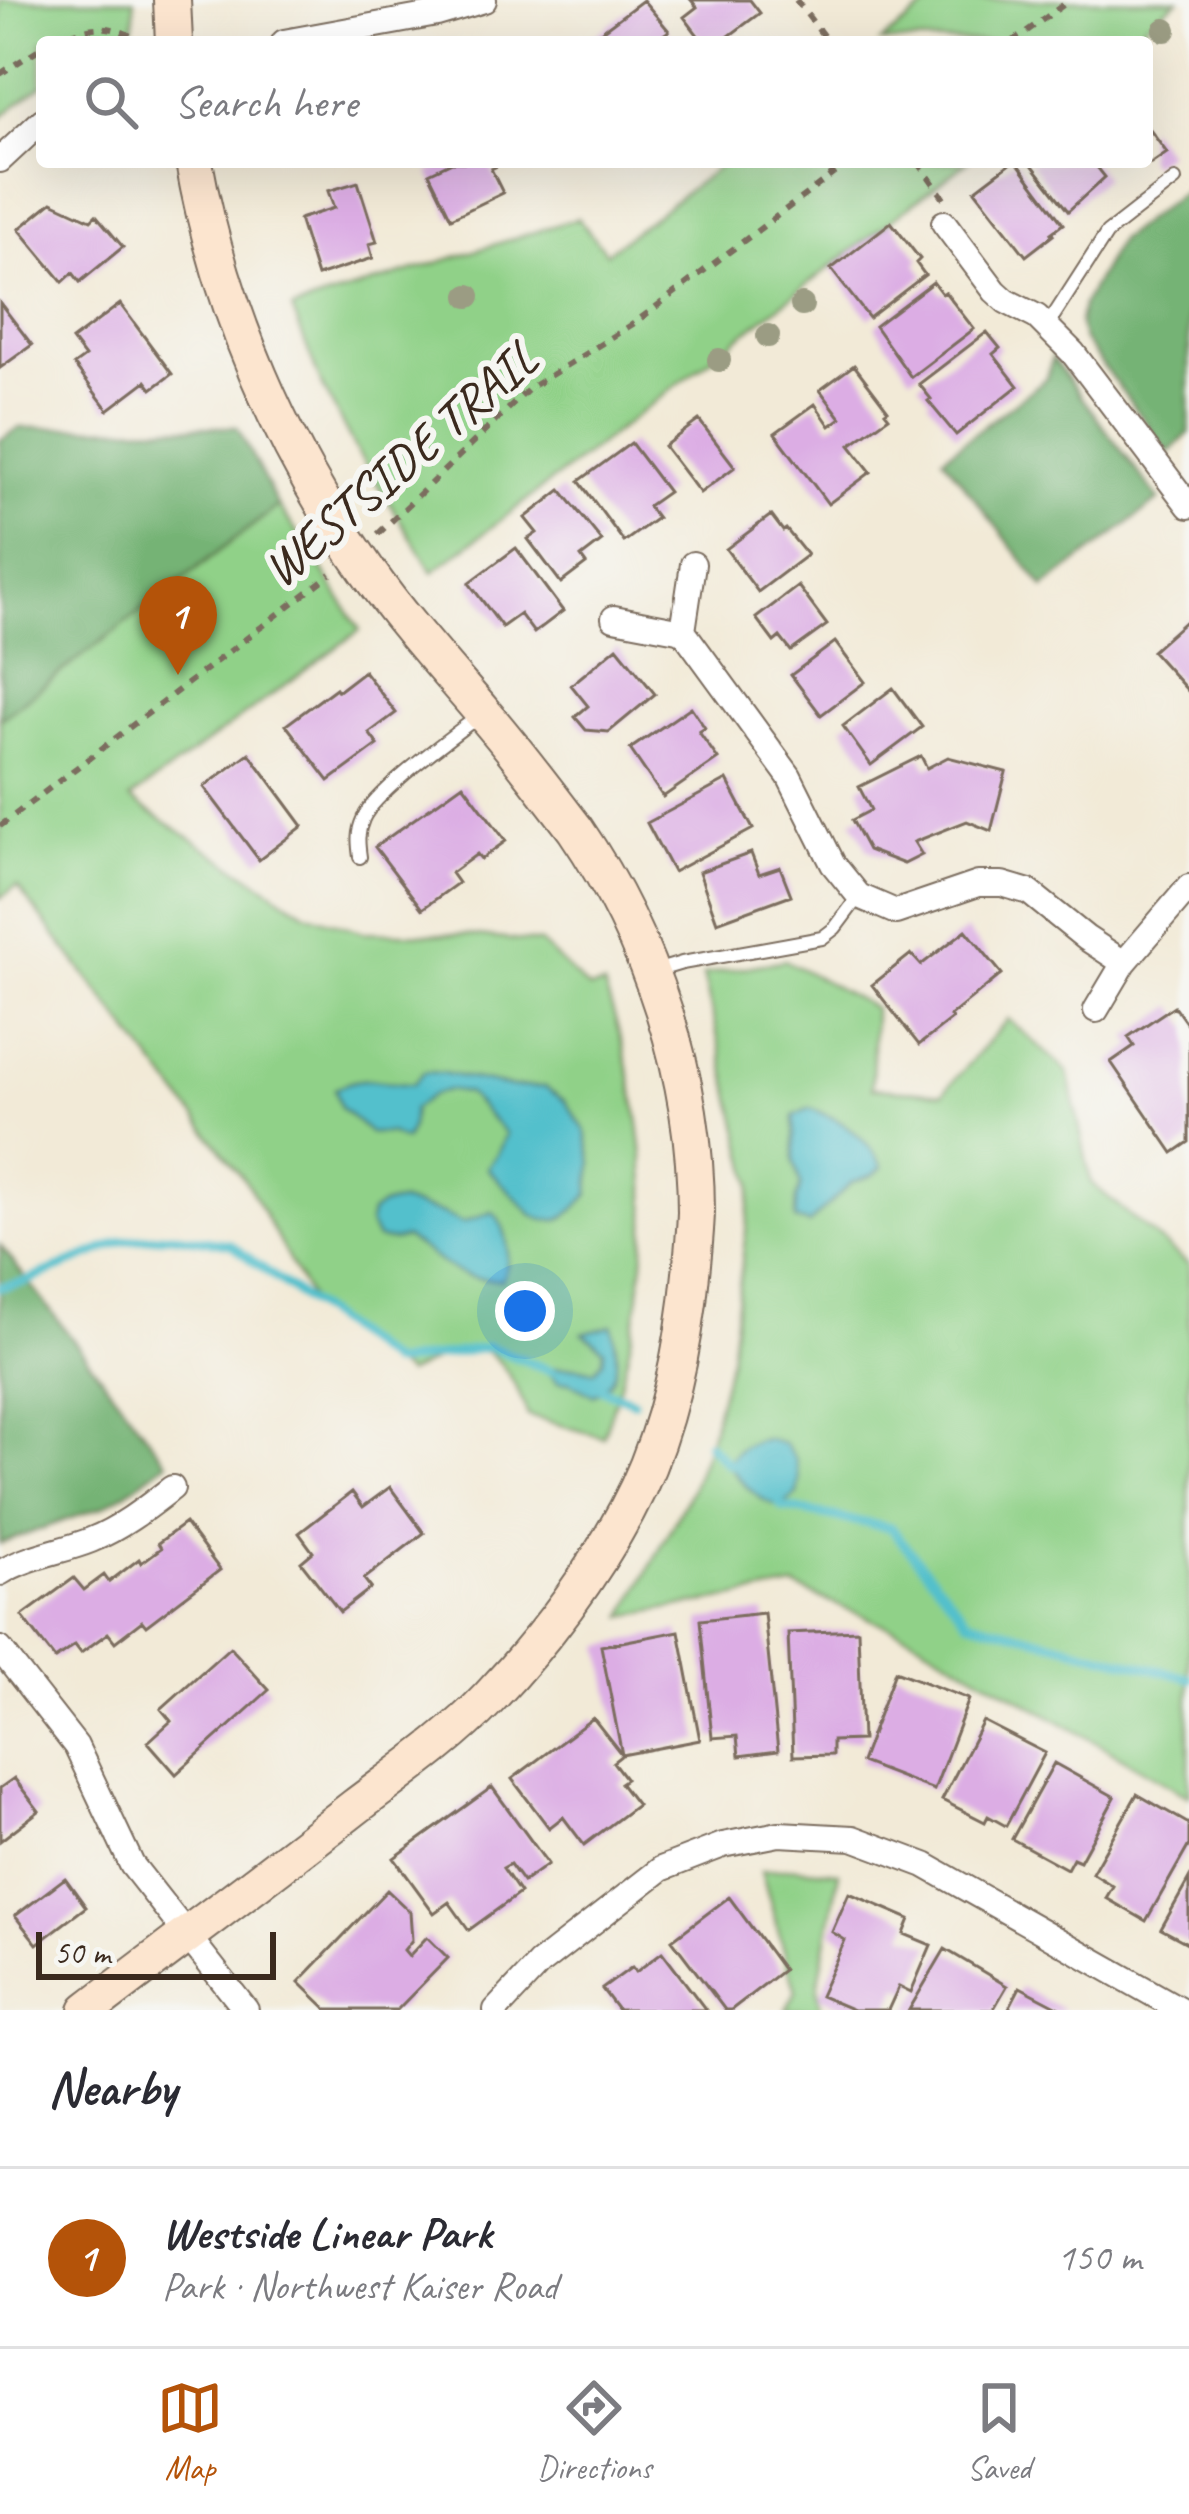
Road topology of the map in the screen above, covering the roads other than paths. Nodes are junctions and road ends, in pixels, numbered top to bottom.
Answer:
1 (172, 0) edge
2 (484, 0) edge
3 (435, 7) edge
4 (174, 36) edge
5 (310, 36) edge
6 (36, 127) edge
7 (0, 160) edge
8 (195, 168) edge
9 (1175, 181) dead end
10 (944, 223) road end
11 (1047, 326) junction
12 (1189, 506) edge
13 (693, 564) dead end
14 (614, 618) dead end
15 (683, 631) junction
16 (483, 712) junction
17 (360, 857) dead end
18 (1189, 887) edge
19 (859, 896) junction
20 (1124, 963) junction
21 (651, 972) junction
22 (1096, 1010) dead end
23 (172, 1488) dead end
24 (0, 1573) edge
25 (0, 1649) edge
26 (186, 1934) junction
27 (88, 2010) edge
28 (246, 2010) edge
29 (496, 2010) edge
30 (1181, 2010) edge

1 - 4 main road
2 - 3 street
3 - 5 street
6 - 7 street
8 - 16 main road
9 - 11 lane
10 - 11 street
11 - 12 street
13 - 15 street
14 - 15 street
15 - 19 street
16 - 17 lane
16 - 21 main road
18 - 20 street
19 - 20 street
19 - 21 lane
20 - 22 street
21 - 26 main road
23 - 24 street
25 - 26 street
26 - 27 main road
26 - 28 street
29 - 30 street

